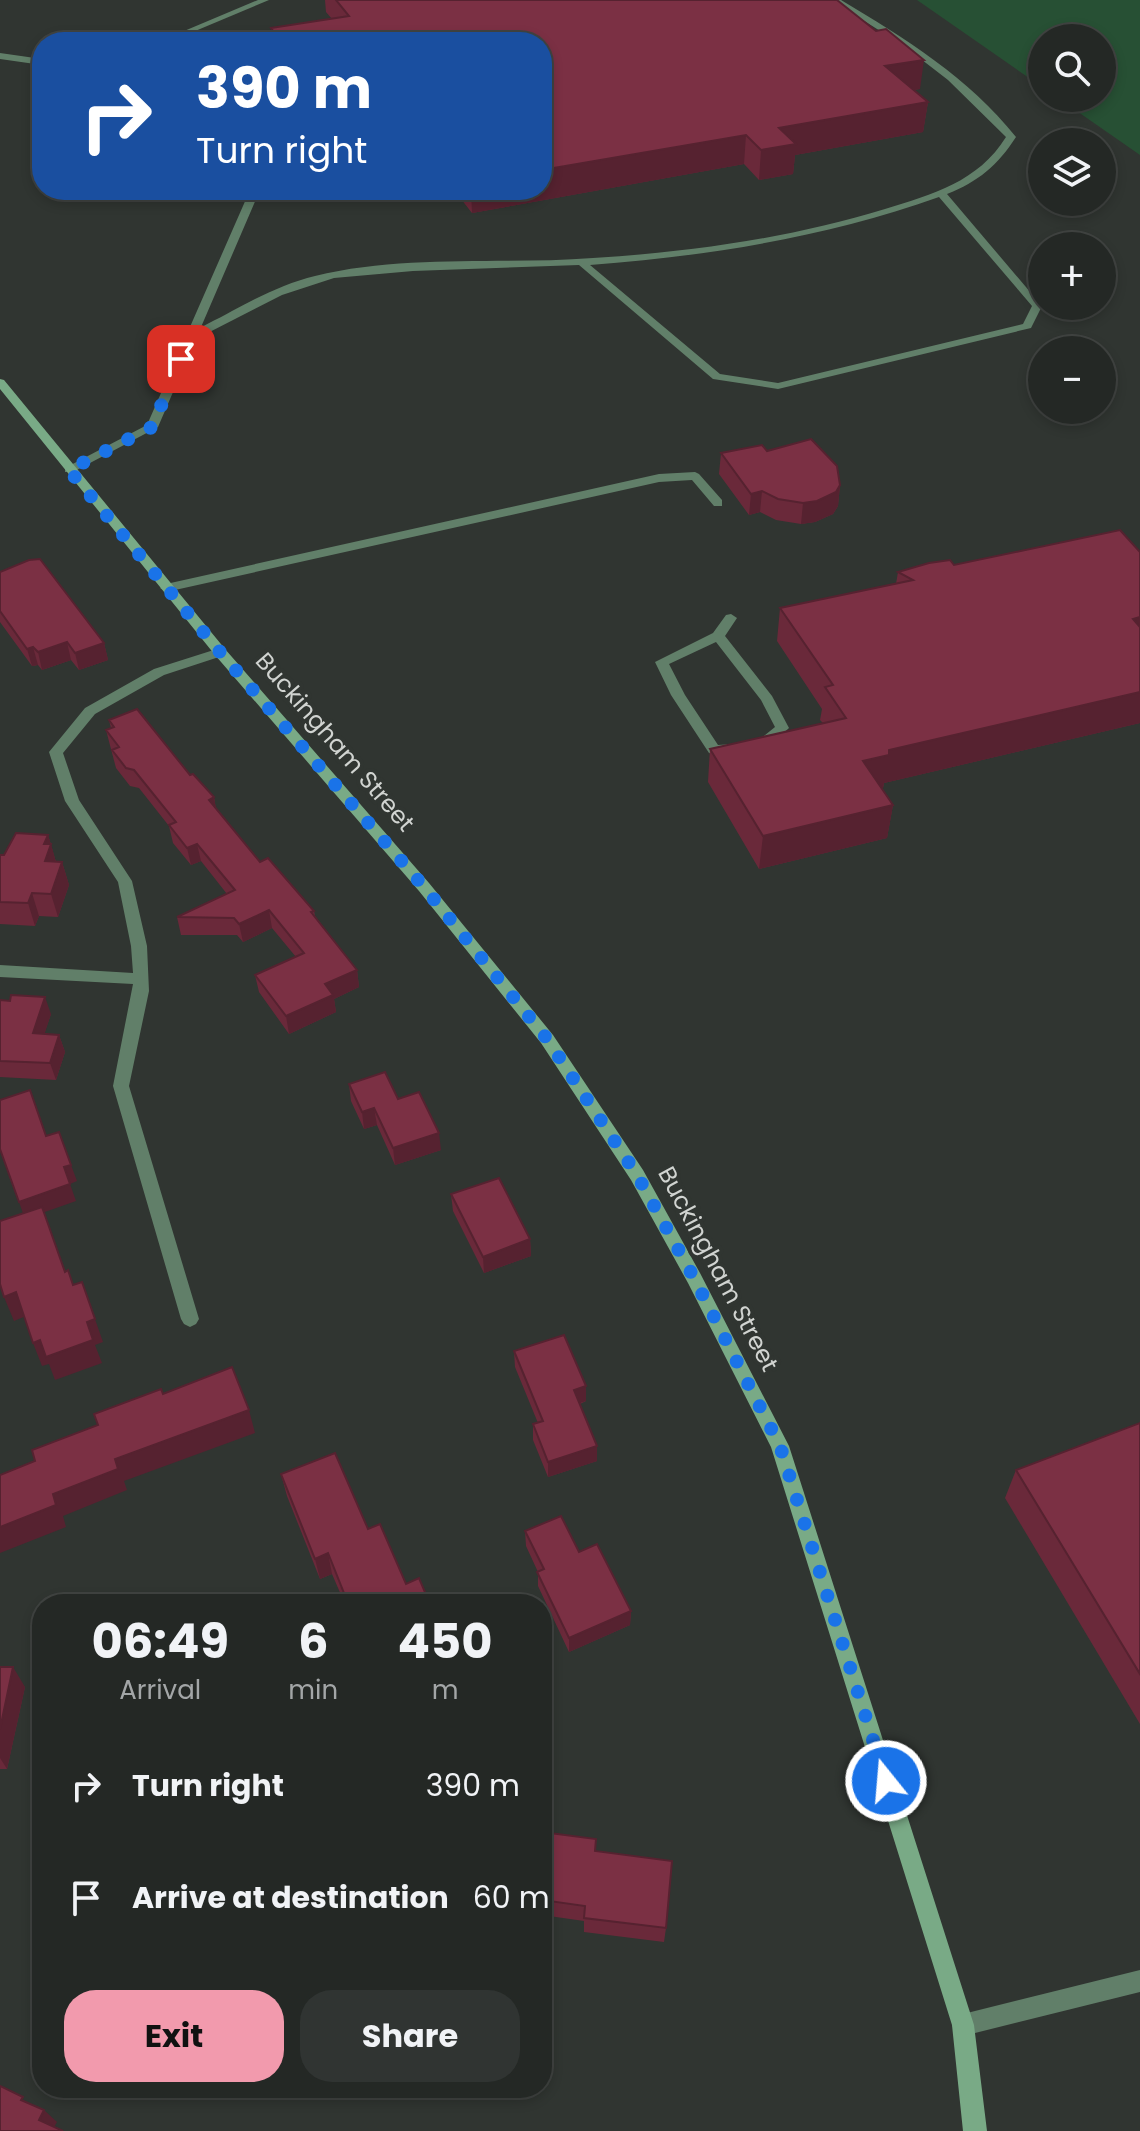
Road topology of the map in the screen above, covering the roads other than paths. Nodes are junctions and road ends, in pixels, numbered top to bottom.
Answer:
1 (265, 0) edge
2 (835, 0) edge
3 (187, 32) edge
4 (0, 56) edge
5 (32, 61) edge
6 (941, 193) junction
7 (251, 200) edge
8 (581, 262) junction
9 (190, 338) junction
10 (0, 382) edge
11 (69, 470) junction
12 (718, 503) dead end
13 (166, 588) junction
14 (731, 618) dead end
15 (718, 636) junction
16 (220, 652) junction
17 (0, 971) edge
18 (140, 979) junction
19 (190, 1319) dead end
20 (1140, 1981) edge
21 (963, 2025) junction
22 (975, 2131) edge

1 - 3 street
2 - 6 street
4 - 5 street
6 - 8 street
6 - 8 street
7 - 9 street
8 - 9 street
9 - 11 street
10 - 11 main road, Buckingham Street
11 - 13 main road, Buckingham Street
12 - 13 street
13 - 16 main road, Buckingham Street
14 - 15 street
15 - 15 street
16 - 18 street
16 - 21 main road, Buckingham Street
17 - 18 street
18 - 19 street
20 - 21 street
21 - 22 main road, Buckingham Street

